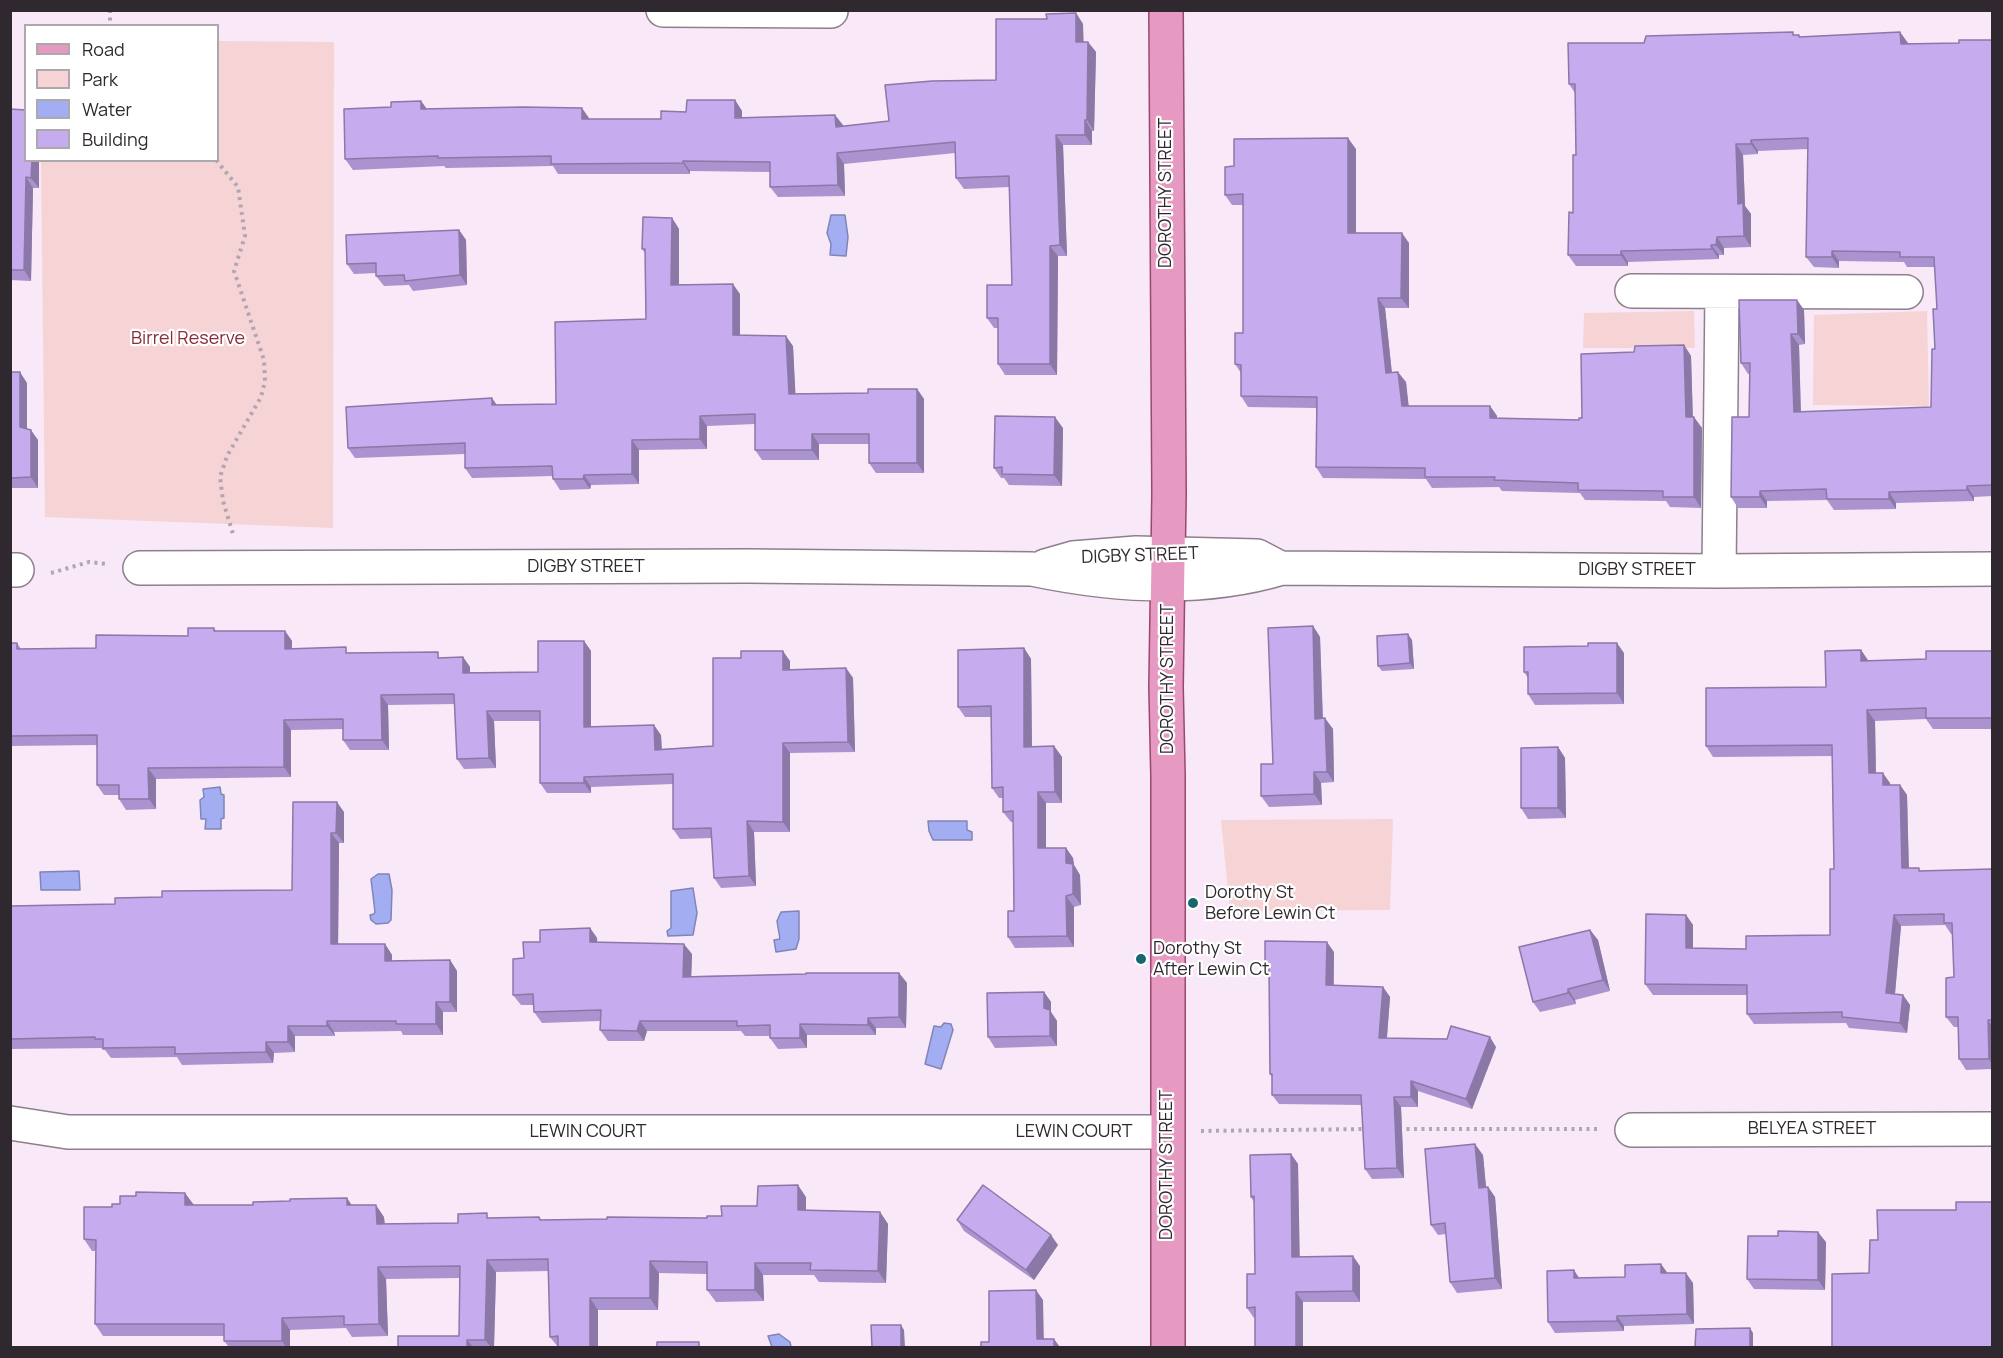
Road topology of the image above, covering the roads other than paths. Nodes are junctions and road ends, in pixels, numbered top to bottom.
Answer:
1 (663, 10) edge
2 (1166, 10) edge
3 (831, 11) edge
4 (1632, 291) dead end
5 (1722, 292) junction
6 (1906, 292) dead end
7 (140, 568) road end
8 (1168, 569) junction
9 (1992, 569) edge
10 (1719, 571) junction
11 (10, 1123) edge
12 (1992, 1129) edge
13 (1632, 1130) road end
14 (1167, 1132) junction
15 (1168, 1347) edge

1 - 3 street
2 - 8 main road, DOROTHY STREET
4 - 5 street
5 - 6 street
5 - 10 street
7 - 8 street, DIGBY STREET
8 - 10 street, DIGBY STREET
8 - 14 main road, DOROTHY STREET
9 - 10 street, DIGBY STREET
11 - 14 street, LEWIN COURT
12 - 13 street, BELYEA STREET
14 - 15 main road, DOROTHY STREET

